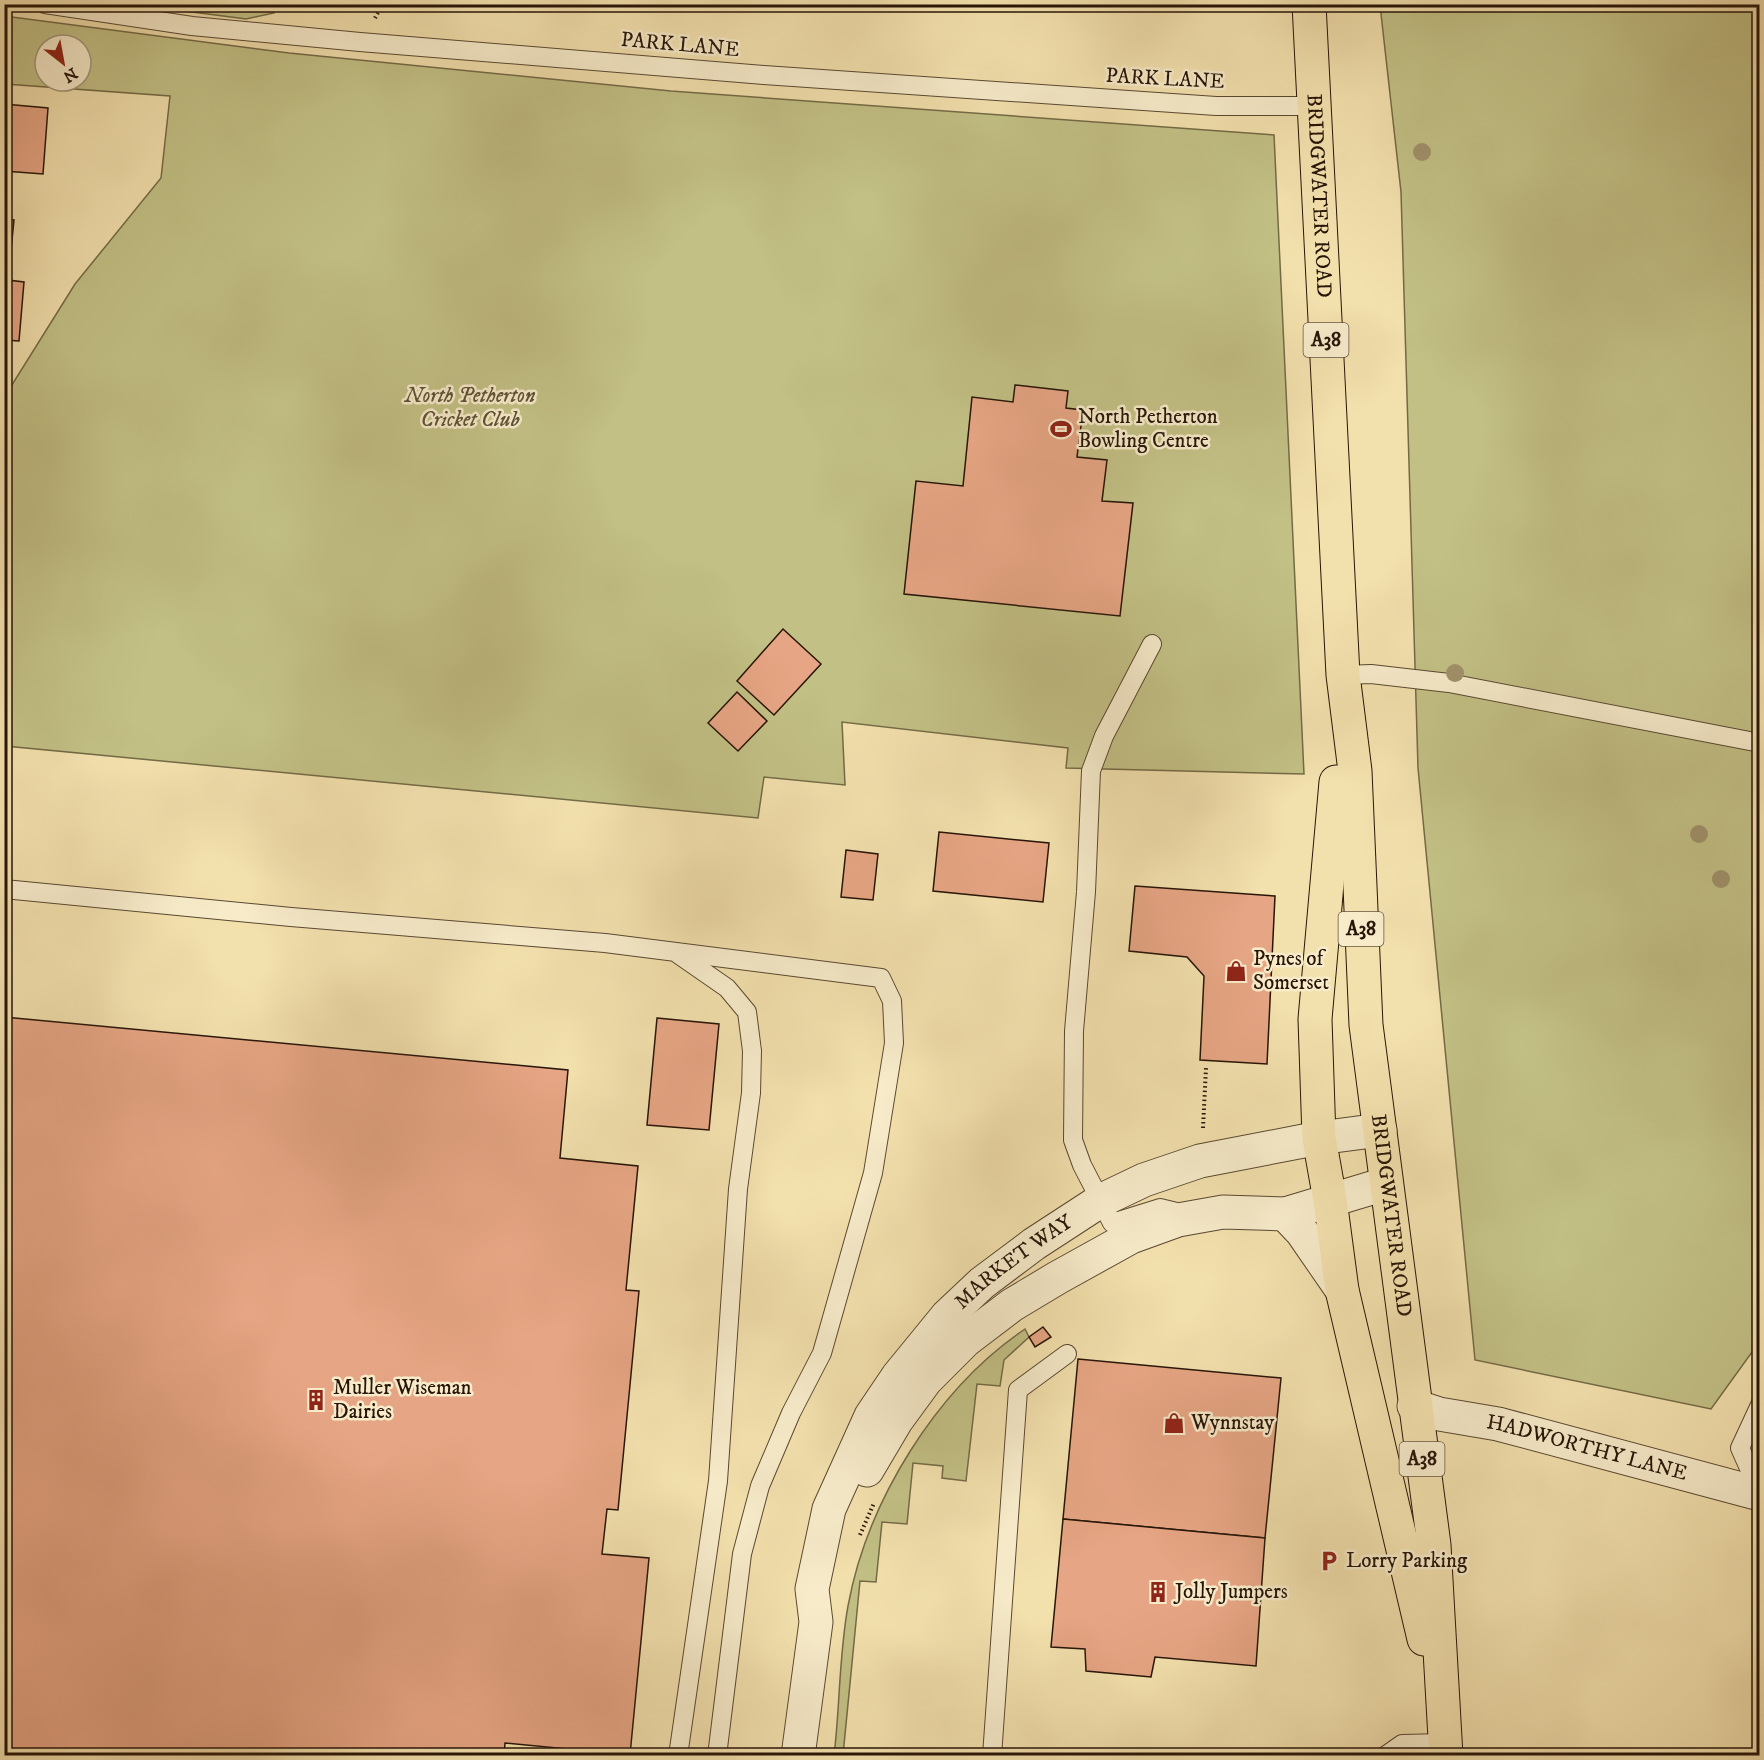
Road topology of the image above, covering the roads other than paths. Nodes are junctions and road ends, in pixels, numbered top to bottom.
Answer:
1 (45, 4) edge
2 (1309, 4) edge
3 (1314, 106) junction
4 (1152, 644) dead end
5 (1343, 675) junction
6 (1760, 743) edge
7 (4, 889) edge
8 (674, 951) junction
9 (1380, 1131) junction
10 (1319, 1138) junction
11 (1386, 1184) junction
12 (1330, 1200) junction
13 (1100, 1201) junction
14 (1210, 1214) junction
15 (1285, 1214) junction
16 (1342, 1290) junction
17 (1067, 1354) dead end
18 (1760, 1405) edge
19 (1414, 1406) junction
20 (1760, 1494) edge
21 (812, 1589) junction
22 (1445, 1744) edge
23 (678, 1755) edge
24 (717, 1755) edge
25 (798, 1755) edge
26 (992, 1755) edge
27 (1385, 1755) edge

1 - 3 lane, PARK LANE
2 - 3 main road, BRIDGWATER ROAD / A38
3 - 5 main road, BRIDGWATER ROAD / A38
4 - 13 lane
5 - 6 lane
5 - 9 main road, BRIDGWATER ROAD / A38
5 - 10 main road, BRIDGWATER ROAD / A38
7 - 8 lane
8 - 23 lane
8 - 24 lane
9 - 10 street, MARKET WAY
9 - 11 main road, BRIDGWATER ROAD / A38
10 - 12 main road, BRIDGWATER ROAD / A38
10 - 13 street, MARKET WAY
11 - 12 street, MARKET WAY
11 - 19 main road, BRIDGWATER ROAD / A38
12 - 15 street, MARKET WAY
12 - 16 main road, BRIDGWATER ROAD / A38
13 - 14 lane
13 - 21 street, MARKET WAY
14 - 15 street, MARKET WAY
14 - 21 street, MARKET WAY
15 - 16 street
16 - 22 main road, BRIDGWATER ROAD / A38
17 - 26 lane
18 - 20 lane
19 - 20 street, HADWORTHY LANE
19 - 22 main road, BRIDGWATER ROAD / A38
21 - 25 street, MARKET WAY
22 - 27 lane

